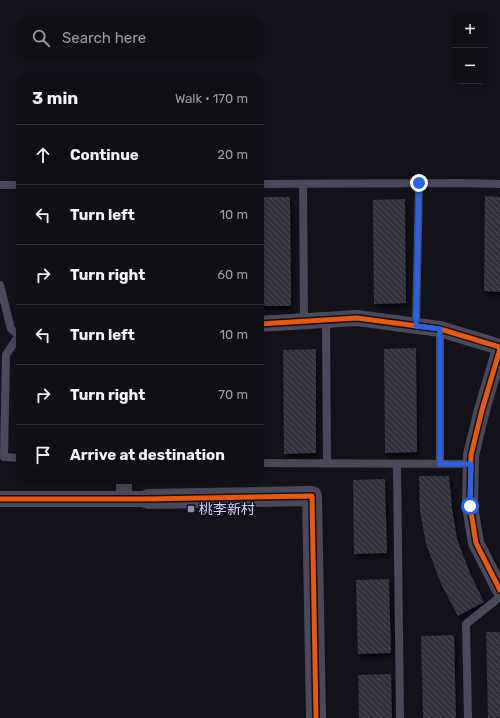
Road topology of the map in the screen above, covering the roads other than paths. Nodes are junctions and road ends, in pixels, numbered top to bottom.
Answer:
1 (419, 183) junction
2 (264, 184) edge
3 (303, 184) junction
4 (500, 184) edge
5 (16, 185) edge
6 (0, 186) edge
7 (0, 285) edge
8 (326, 320) junction
9 (304, 321) junction
10 (264, 324) edge
11 (416, 326) junction
12 (440, 329) junction
13 (16, 333) edge
14 (16, 341) edge
15 (500, 348) edge
16 (16, 458) edge
17 (264, 463) edge
18 (327, 463) junction
19 (397, 464) junction
20 (440, 464) junction
21 (471, 464) junction
22 (124, 484) edge
23 (0, 498) edge
24 (124, 498) junction
25 (148, 498) joint
26 (500, 590) edge
27 (500, 597) edge
28 (316, 718) edge
29 (400, 718) edge
30 (468, 718) edge

1 - 3 lane
1 - 4 lane
1 - 11 lane
2 - 3 lane
3 - 9 lane
5 - 6 lane
7 - 13 lane
8 - 9 street
8 - 11 street
8 - 18 lane
9 - 10 street
11 - 12 street
12 - 15 street
12 - 20 lane
14 - 16 lane
15 - 21 street
17 - 18 lane
18 - 19 lane
19 - 20 lane
19 - 29 lane
20 - 21 lane
21 - 26 street
22 - 24 street
23 - 24 street
24 - 25 street
25 - 28 street
27 - 30 lane

